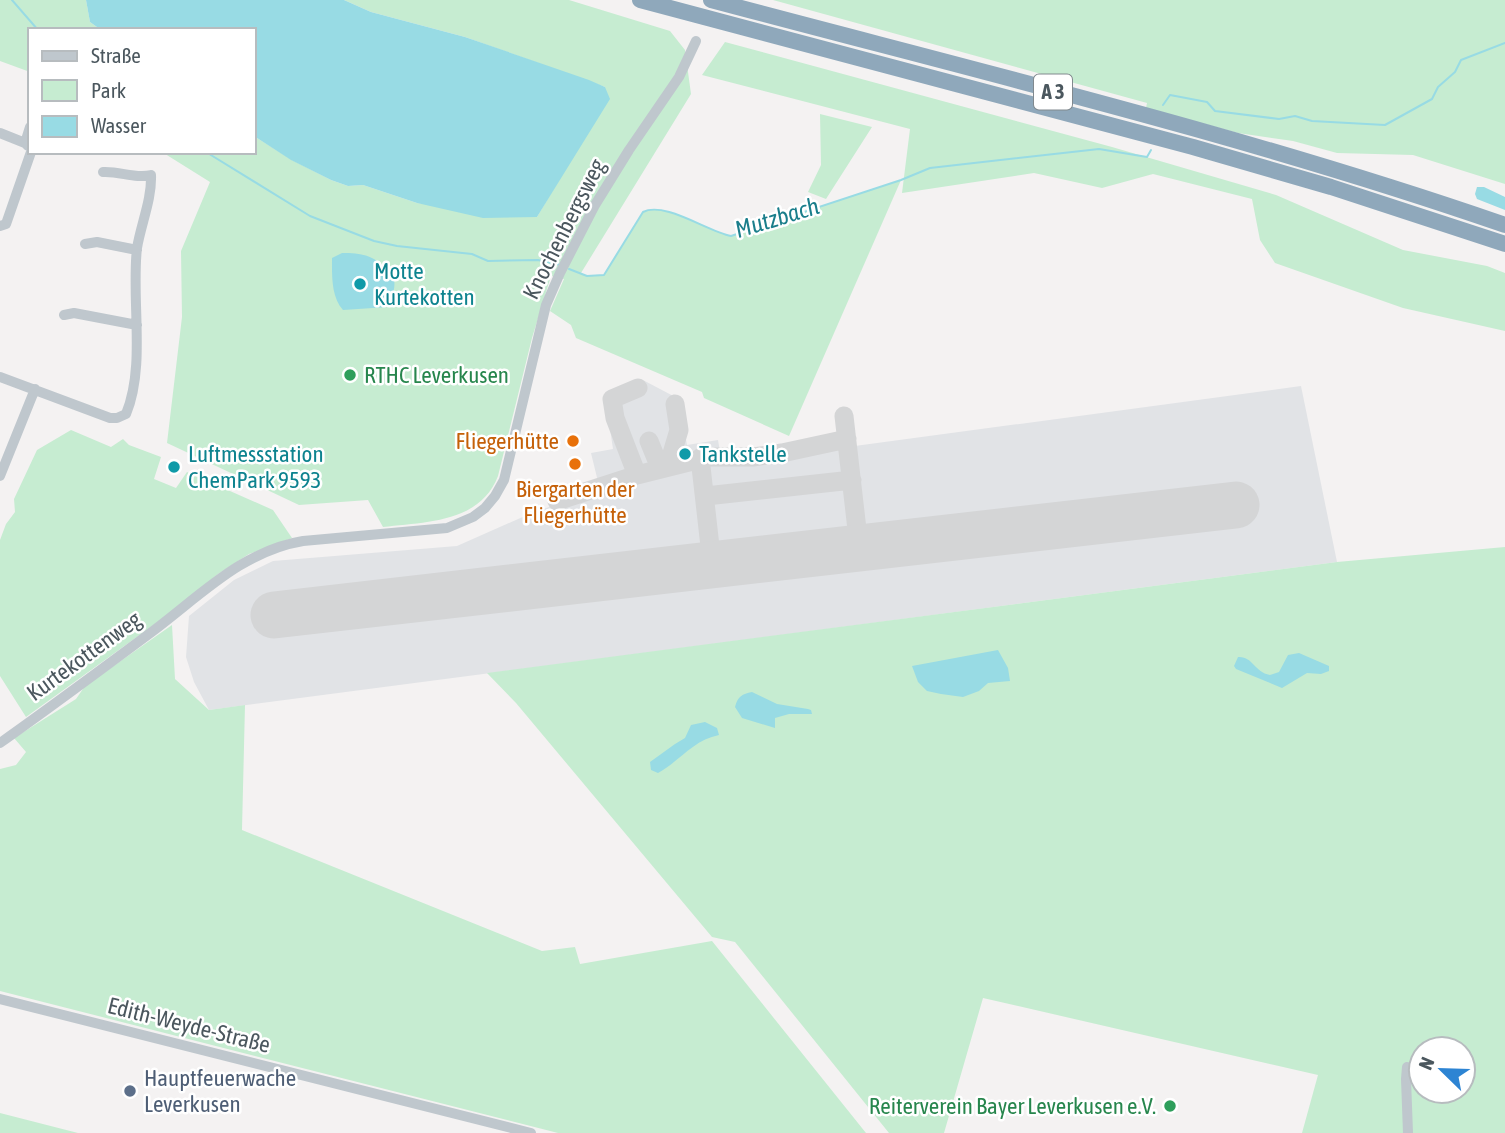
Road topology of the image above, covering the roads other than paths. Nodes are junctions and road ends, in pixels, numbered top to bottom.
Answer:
1 (640, 0) edge
2 (711, 0) edge
3 (696, 41) dead end
4 (0, 133) edge
5 (28, 147) edge
6 (28, 151) edge
7 (103, 172) dead end
8 (1505, 225) edge
9 (0, 226) edge
10 (85, 244) dead end
11 (1505, 244) edge
12 (137, 250) junction
13 (64, 315) dead end
14 (137, 325) junction
15 (0, 377) edge
16 (36, 389) junction
17 (0, 476) edge
18 (191, 601) joint
19 (0, 743) edge
20 (0, 999) edge
21 (1407, 1066) dead end
22 (531, 1133) edge
23 (1408, 1133) edge

1 - 11 highway, A 3
2 - 8 highway, A 3
3 - 18 street, Knochenbergsweg
4 - 5 street
6 - 9 street
7 - 12 street
10 - 12 street
12 - 14 street
13 - 14 street
14 - 16 street
15 - 16 street
16 - 17 street
18 - 19 street, Kurtekottenweg
20 - 22 street, Edith-Weyde-Straße
21 - 23 street

